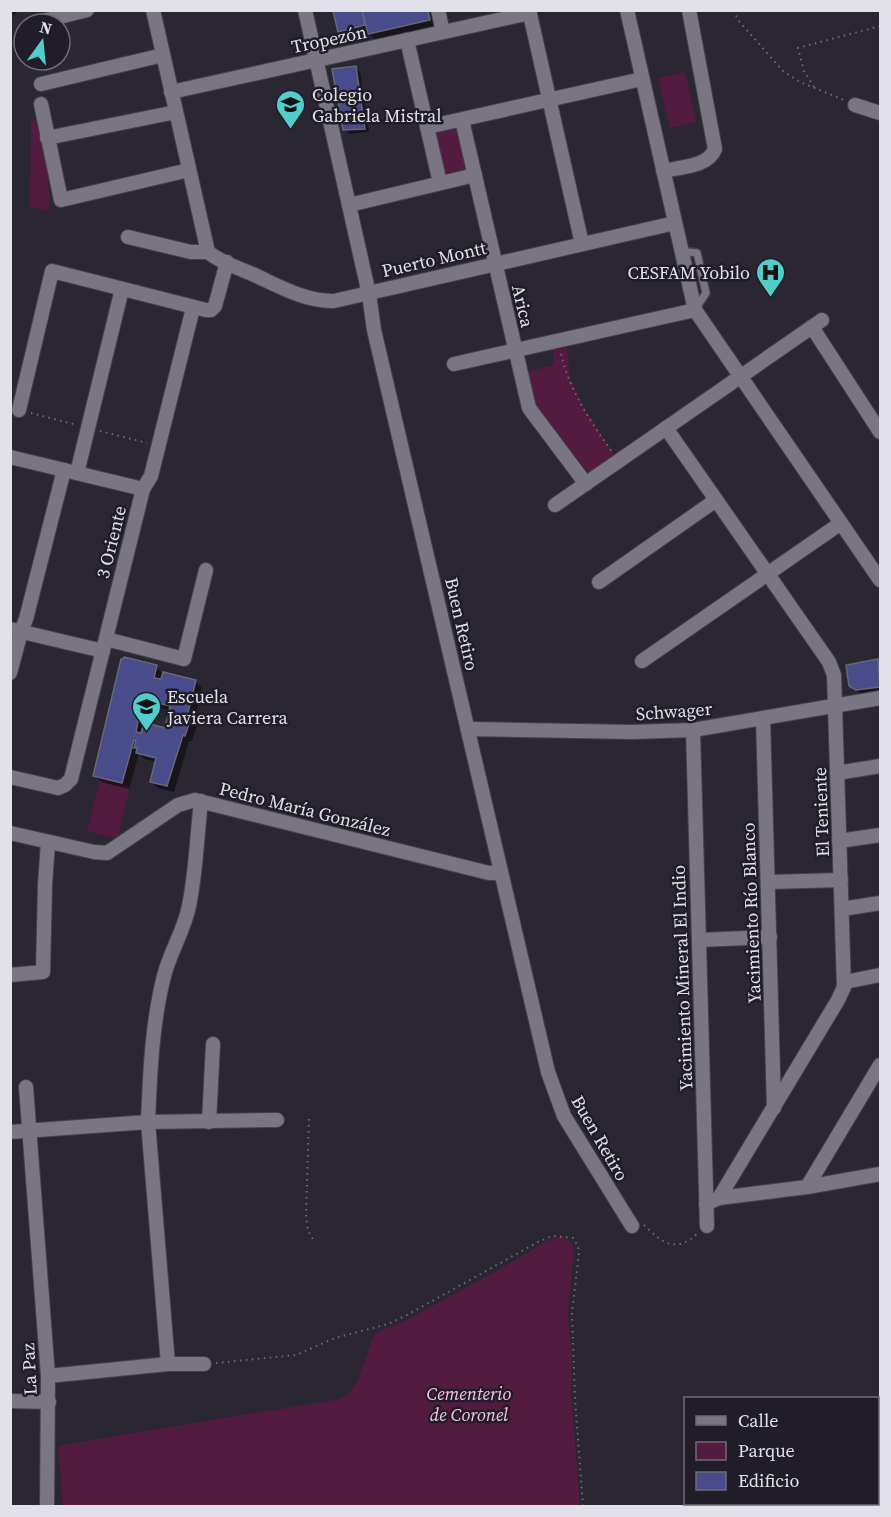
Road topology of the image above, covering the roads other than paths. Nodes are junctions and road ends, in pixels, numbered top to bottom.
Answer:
1 (87, 10) edge
2 (153, 10) edge
3 (305, 10) edge
4 (438, 10) edge
5 (627, 10) edge
6 (689, 10) edge
7 (529, 12) edge
8 (72, 14) edge
9 (443, 32) junction
10 (407, 40) junction
11 (163, 55) junction
12 (316, 60) junction
13 (642, 79) junction
14 (41, 84) dead end
15 (171, 92) junction
16 (549, 100) junction
17 (40, 104) dead end
18 (855, 105) road end
19 (176, 112) junction
20 (880, 112) edge
21 (462, 120) junction
22 (427, 127) junction
23 (47, 138) junction
24 (189, 170) junction
25 (663, 171) junction
26 (474, 175) junction
27 (440, 183) junction
28 (349, 204) junction
29 (675, 223) junction
30 (128, 237) dead end
31 (582, 244) junction
32 (208, 252) junction
33 (227, 262) junction
34 (495, 264) junction
35 (122, 289) junction
36 (369, 294) junction
37 (193, 308) junction
38 (695, 310) junction
39 (515, 350) junction
40 (454, 364) dead end
41 (741, 376) junction
42 (19, 410) dead end
43 (666, 428) junction
44 (880, 432) edge
45 (11, 457) edge
46 (70, 471) junction
47 (586, 484) junction
48 (143, 489) junction
49 (716, 500) junction
50 (555, 505) dead end
51 (841, 523) junction
52 (206, 570) dead end
53 (768, 573) junction
54 (880, 580) edge
55 (599, 582) dead end
56 (16, 630) edge
57 (104, 645) junction
58 (642, 661) dead end
59 (10, 673) edge
60 (880, 698) edge
61 (835, 706) junction
62 (763, 718) junction
63 (468, 729) junction
64 (693, 730) junction
65 (880, 766) edge
66 (837, 773) junction
67 (10, 777) edge
68 (201, 801) junction
69 (10, 833) edge
70 (880, 835) edge
71 (840, 841) junction
72 (48, 842) junction
73 (501, 873) junction
74 (841, 880) junction
75 (768, 882) junction
76 (880, 903) edge
77 (842, 909) junction
78 (770, 937) junction
79 (699, 940) junction
80 (10, 975) edge
81 (880, 975) edge
82 (845, 982) junction
83 (213, 1044) dead end
84 (880, 1065) edge
85 (26, 1087) dead end
86 (774, 1108) junction
87 (276, 1120) dead end
88 (148, 1122) junction
89 (209, 1122) junction
90 (29, 1131) junction
91 (10, 1132) edge
92 (880, 1174) edge
93 (807, 1187) junction
94 (719, 1198) junction
95 (706, 1204) junction
96 (638, 1226) road end
97 (706, 1226) road end
98 (168, 1364) junction
99 (204, 1364) road end
100 (48, 1376) junction
101 (10, 1401) edge
102 (49, 1402) junction
103 (47, 1506) edge

1 - 8 street
2 - 11 street
3 - 12 street, Buen Retiro
4 - 9 street
5 - 13 street
6 - 25 street
7 - 9 street, Tropezón
7 - 16 street
9 - 10 street, Tropezón
10 - 12 street, Tropezón
10 - 22 street
11 - 14 street
11 - 15 street
12 - 15 street, Tropezón
12 - 28 street, Buen Retiro
13 - 16 street
13 - 25 street
15 - 19 street
16 - 21 street
16 - 31 street
17 - 23 street
18 - 20 street
19 - 23 street
19 - 24 street
21 - 22 street
21 - 26 street, Arica
22 - 27 street
23 - 24 street
24 - 32 street
25 - 29 street
26 - 27 street
26 - 34 street, Arica
27 - 28 street
28 - 36 street, Buen Retiro
29 - 31 street, Puerto Montt
29 - 38 street
30 - 32 street
31 - 34 street, Puerto Montt
32 - 33 street, Puerto Montt
33 - 36 street, Puerto Montt
33 - 37 street
34 - 36 street, Puerto Montt
34 - 39 street, Arica
35 - 37 street
35 - 42 street
35 - 46 street
36 - 63 street, Buen Retiro
37 - 48 street, 3 Oriente
38 - 39 street
38 - 41 street
39 - 40 street
39 - 47 street, Arica
41 - 43 street
41 - 44 street
41 - 51 street
43 - 47 street
43 - 49 street, El Teniente
45 - 46 street
46 - 48 street
46 - 56 street
47 - 50 street
48 - 57 street, 3 Oriente
49 - 53 street, El Teniente
49 - 55 street
51 - 53 street
51 - 54 street
52 - 57 street
53 - 58 street
53 - 61 street, El Teniente
56 - 57 street
56 - 59 street
57 - 67 street, 3 Oriente
60 - 61 street, Schwager
61 - 62 street, Schwager
61 - 66 street, El Teniente
62 - 64 street, Schwager
62 - 75 street, Yacimiento Río Blanco
63 - 64 street, Schwager
63 - 73 street, Buen Retiro
64 - 79 street, Yacimiento Mineral El Indio
65 - 66 street
66 - 71 street, El Teniente
68 - 72 street
68 - 73 street, Pedro María González
68 - 88 street, Pedro María González
69 - 72 street
70 - 71 street
71 - 74 street, El Teniente
72 - 80 street
73 - 96 street, Buen Retiro
74 - 75 street
74 - 77 street, El Teniente
75 - 78 street, Yacimiento Río Blanco
76 - 77 street
77 - 82 street, El Teniente
78 - 79 street
78 - 86 street, Yacimiento Río Blanco
79 - 95 street, Yacimiento Mineral El Indio
81 - 82 street
82 - 86 street, El Teniente
83 - 89 street
84 - 93 street
85 - 90 street, La Paz
86 - 94 street, El Teniente
87 - 89 street
88 - 89 street
88 - 90 street
88 - 98 street, Pedro María González
90 - 91 street
90 - 100 street, La Paz
92 - 93 street
93 - 94 street
94 - 95 street
95 - 97 street, Yacimiento Mineral El Indio
98 - 99 street
98 - 100 street
100 - 102 street, La Paz
101 - 102 street
102 - 103 street, La Paz

